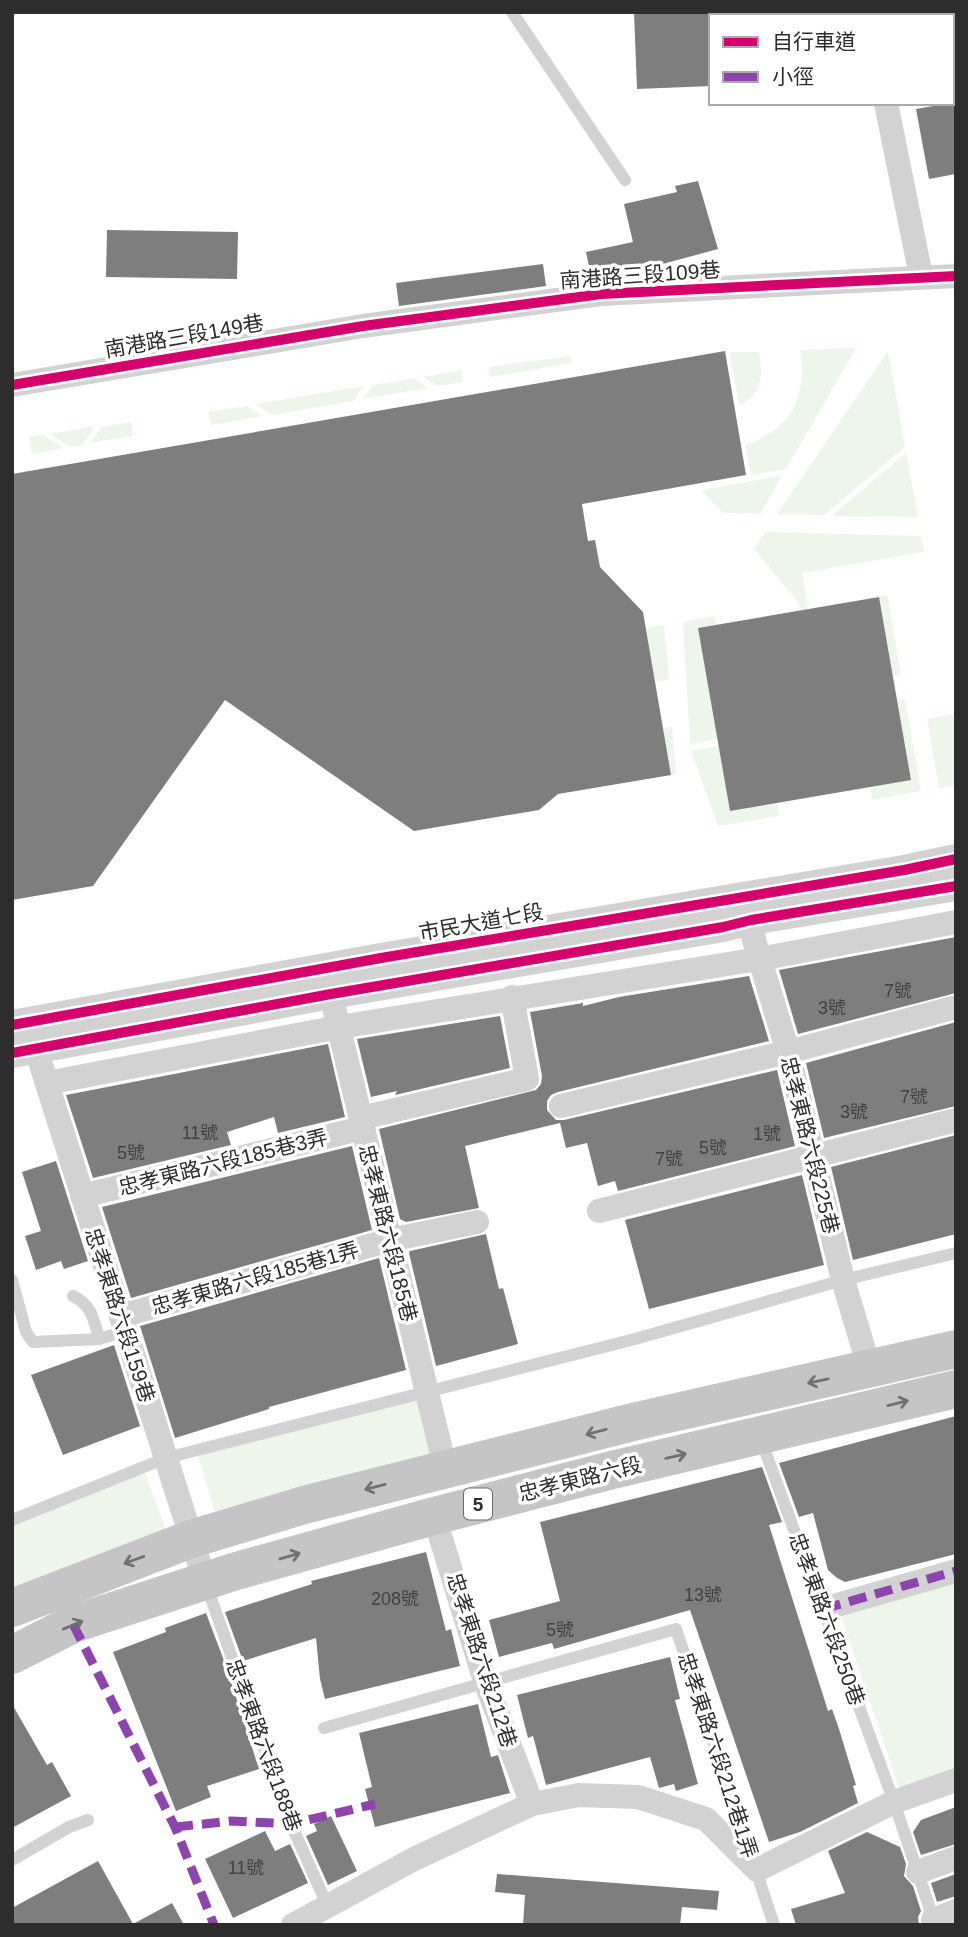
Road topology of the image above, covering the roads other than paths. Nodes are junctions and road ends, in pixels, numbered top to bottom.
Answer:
1 (512, 12) edge
2 (887, 105) edge
3 (625, 180) dead end
4 (921, 276) junction
5 (956, 276) edge
6 (363, 326) joint
7 (12, 385) edge
8 (956, 859) edge
9 (956, 886) edge
10 (751, 920) junction
11 (956, 922) edge
12 (759, 959) junction
13 (331, 994) junction
14 (512, 997) junction
15 (956, 1007) edge
16 (12, 1025) edge
17 (339, 1027) junction
18 (24, 1051) edge
19 (788, 1052) junction
20 (47, 1083) junction
21 (561, 1106) dead end
22 (956, 1120) edge
23 (362, 1123) junction
24 (813, 1156) junction
25 (82, 1196) junction
26 (599, 1211) dead end
27 (477, 1222) dead end
28 (390, 1240) junction
29 (956, 1253) edge
30 (12, 1280) edge
31 (843, 1280) junction
32 (73, 1296) dead end
33 (123, 1324) junction
34 (99, 1339) junction
35 (956, 1349) edge
36 (870, 1370) junction
37 (956, 1389) edge
38 (427, 1391) junction
39 (759, 1437) junction
40 (166, 1458) junction
41 (446, 1471) junction
42 (434, 1516) junction
43 (12, 1520) edge
44 (191, 1539) junction
45 (956, 1571) edge
46 (205, 1581) junction
47 (12, 1608) edge
48 (823, 1609) junction
49 (12, 1655) edge
50 (485, 1681) junction
51 (324, 1728) dead end
52 (956, 1780) edge
53 (894, 1802) junction
54 (532, 1804) junction
55 (88, 1820) dead end
56 (956, 1858) edge
57 (12, 1860) edge
58 (757, 1870) junction
59 (918, 1872) junction
60 (328, 1907) junction
61 (941, 1918) edge
62 (293, 1925) edge
63 (774, 1925) edge

1 - 3 lane
2 - 4 street
4 - 5 street, 南港路三段109巷
4 - 6 street, 南港路三段109巷
6 - 7 street, 南港路三段149巷
8 - 16 street, 市民大道七段
9 - 10 street
10 - 12 street, 忠孝東路六段225巷
10 - 13 street
11 - 12 street
12 - 14 street
12 - 19 street, 忠孝東路六段225巷
13 - 17 street, 忠孝東路六段185巷
13 - 18 street
14 - 17 street
14 - 23 street, 忠孝東路六段185巷3弄
15 - 19 street
17 - 20 street
17 - 23 street, 忠孝東路六段185巷
18 - 20 street, 忠孝東路六段159巷
19 - 21 street
19 - 24 street, 忠孝東路六段225巷
20 - 25 street, 忠孝東路六段159巷
22 - 24 street
23 - 25 street, 忠孝東路六段185巷3弄
23 - 28 street, 忠孝東路六段185巷
24 - 26 street
24 - 31 street, 忠孝東路六段225巷
25 - 33 street, 忠孝東路六段159巷
27 - 28 street, 忠孝東路六段185巷1弄
28 - 33 street, 忠孝東路六段185巷1弄
28 - 38 street, 忠孝東路六段185巷
29 - 31 lane
30 - 34 lane
31 - 36 street, 忠孝東路六段225巷
31 - 38 lane
32 - 34 lane
33 - 34 lane
33 - 40 street, 忠孝東路六段159巷
35 - 36 main road, 忠孝東路六段 / 5
36 -> 41 main road, 忠孝東路六段 / 5
39 -> 37 main road, 忠孝東路六段 / 5
38 - 40 lane
38 - 41 street, 忠孝東路六段185巷
42 -> 39 main road, 忠孝東路六段 / 5
39 - 48 lane, 忠孝東路六段250巷
40 - 43 lane
40 - 44 street, 忠孝東路六段159巷
41 -> 44 main road, 忠孝東路六段 / 5
46 -> 42 main road, 忠孝東路六段 / 5
42 - 50 street, 忠孝東路六段212巷
44 - 46 street, 忠孝東路六段159巷
44 -> 47 main road, 忠孝東路六段 / 5
45 - 48 street
49 -> 46 main road, 忠孝東路六段 / 5
46 - 60 lane, 忠孝東路六段188巷
48 - 53 lane, 忠孝東路六段250巷
50 - 51 lane, 忠孝東路六段212巷1弄
50 - 54 street, 忠孝東路六段212巷
50 - 58 lane, 忠孝東路六段212巷1弄
52 - 53 street
53 - 58 street
53 - 59 lane, 忠孝東路六段250巷
54 - 58 street
54 - 60 street
55 - 57 lane
56 - 59 street
58 - 63 lane
59 - 61 lane, 忠孝東路六段250巷
60 - 62 street

